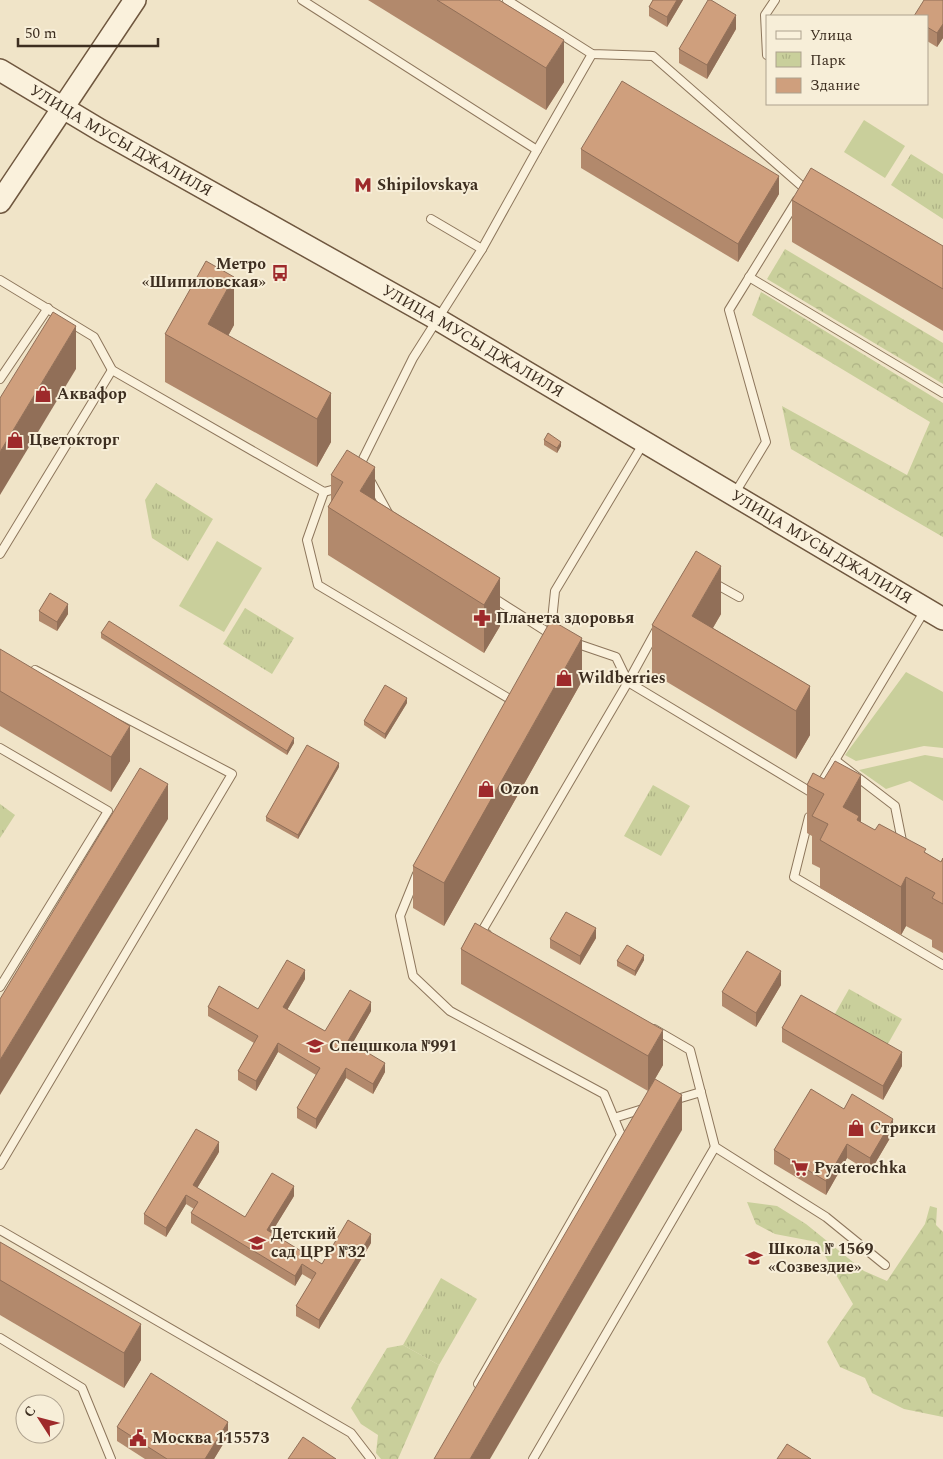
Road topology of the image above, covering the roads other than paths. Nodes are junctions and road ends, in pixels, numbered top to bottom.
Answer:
1 (135, 0) edge
2 (302, 0) edge
3 (507, 0) edge
4 (775, 0) edge
5 (766, 42) edge
6 (592, 54) junction
7 (0, 70) edge
8 (64, 108) junction
9 (537, 150) junction
10 (804, 188) junction
11 (818, 193) edge
12 (0, 202) edge
13 (431, 219) dead end
14 (482, 249) junction
15 (749, 277) junction
16 (0, 280) edge
17 (48, 308) junction
18 (437, 319) junction
19 (112, 370) junction
20 (0, 379) edge
21 (943, 393) edge
22 (644, 441) junction
23 (361, 464) junction
24 (324, 492) junction
25 (734, 496) junction
26 (392, 522) edge
27 (0, 554) edge
28 (706, 578) edge
29 (484, 592) edge
30 (739, 596) dead end
31 (934, 614) edge
32 (661, 621) edge
33 (551, 635) junction
34 (546, 643) edge
35 (26, 665) edge
36 (628, 682) junction
37 (518, 693) edge
38 (513, 701) junction
39 (508, 710) edge
40 (0, 748) edge
41 (835, 760) junction
42 (815, 794) junction
43 (812, 804) edge
44 (810, 813) dead end
45 (910, 846) edge
46 (420, 866) edge
47 (490, 936) edge
48 (943, 965) edge
49 (0, 987) edge
50 (645, 1024) edge
51 (701, 1092) junction
52 (666, 1102) edge
53 (658, 1105) edge
54 (614, 1118) junction
55 (715, 1147) junction
56 (0, 1165) edge
57 (0, 1230) edge
58 (885, 1265) dead end
59 (0, 1338) edge
60 (474, 1391) edge
61 (111, 1459) edge
62 (371, 1459) edge
63 (533, 1459) edge

1 - 8 main road
2 - 9 lane
3 - 6 lane
4 - 5 lane
6 - 9 lane
6 - 10 lane
7 - 8 main road, УЛИЦА МУСЫ ДЖАЛИЛЯ
8 - 12 main road
8 - 18 main road, УЛИЦА МУСЫ ДЖАЛИЛЯ
9 - 14 lane
10 - 11 lane
10 - 15 lane
13 - 14 lane
14 - 18 lane
15 - 21 lane
15 - 25 lane
16 - 17 lane
17 - 19 lane
17 - 20 lane
18 - 22 main road, УЛИЦА МУСЫ ДЖАЛИЛЯ
18 - 23 lane
19 - 24 lane
19 - 27 lane
22 - 25 main road, УЛИЦА МУСЫ ДЖАЛИЛЯ
22 - 33 lane
23 - 24 lane
23 - 26 lane
24 - 38 lane
25 - 31 main road, УЛИЦА МУСЫ ДЖАЛИЛЯ
28 - 30 lane
29 - 33 lane
31 - 41 lane
32 - 36 lane
33 - 34 lane
33 - 36 lane
35 - 56 lane
36 - 42 lane
36 - 47 lane
37 - 38 lane
38 - 39 lane
40 - 49 lane
41 - 42 lane
41 - 45 lane
42 - 43 lane
44 - 48 lane
46 - 54 lane
50 - 51 lane
51 - 52 lane
51 - 55 lane
53 - 54 lane
54 - 60 lane
55 - 58 lane
55 - 63 lane
57 - 62 lane
59 - 61 lane

